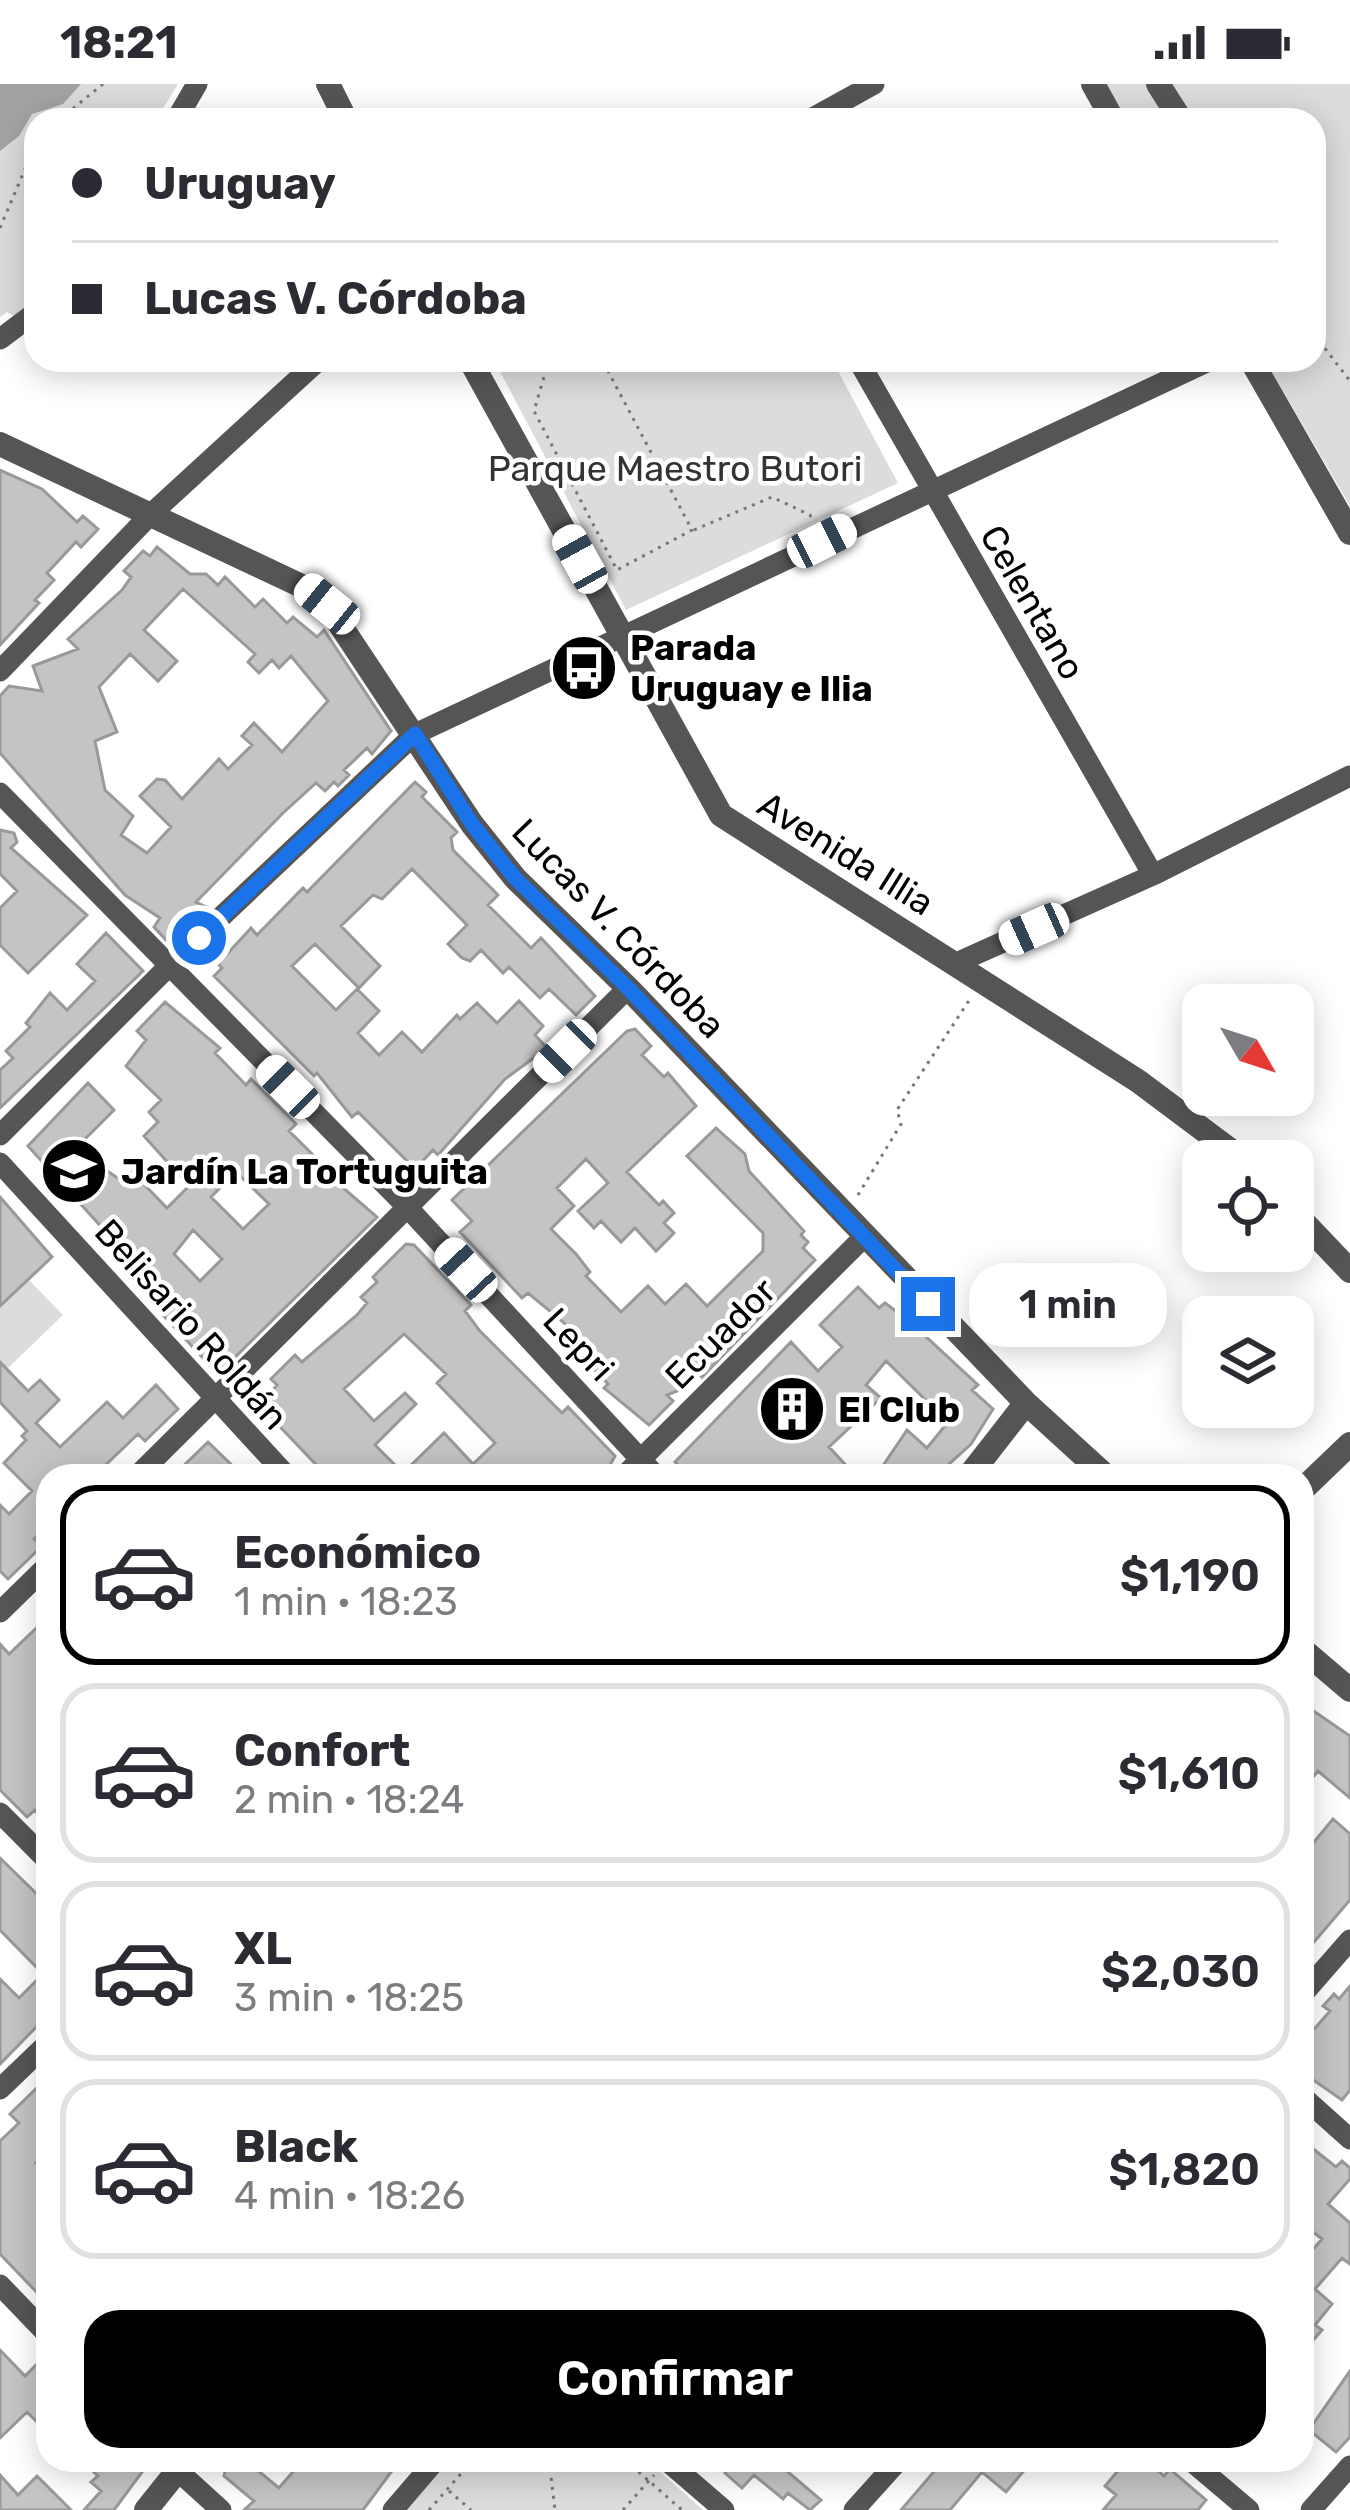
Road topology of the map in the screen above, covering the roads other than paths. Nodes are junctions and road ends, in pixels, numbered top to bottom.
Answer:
1 (874, 84) edge
2 (831, 108) edge
3 (306, 372) edge
4 (477, 372) edge
5 (865, 372) edge
6 (1185, 372) edge
7 (1258, 372) edge
8 (0, 444) edge
9 (929, 488) junction
10 (150, 515) junction
11 (1350, 533) edge
12 (624, 639) junction
13 (0, 671) edge
14 (415, 734) junction
15 (1350, 776) edge
16 (0, 793) edge
17 (1153, 875) junction
18 (954, 964) junction
19 (168, 967) junction
20 (628, 988) junction
21 (0, 1135) edge
22 (1220, 1140) edge
23 (0, 1163) edge
24 (407, 1208) junction
25 (1314, 1233) edge
26 (864, 1237) junction
27 (1350, 1271) edge
28 (215, 1399) junction
29 (1026, 1403) junction
30 (1350, 1444) edge
31 (149, 1464) edge
32 (276, 1464) edge
33 (644, 1464) edge
34 (652, 1464) edge
35 (979, 1464) edge
36 (1093, 1464) edge
37 (1314, 1478) edge
38 (36, 1577) edge
39 (0, 1612) edge
40 (1314, 1659) edge
41 (1350, 1690) edge
42 (0, 1813) edge
43 (36, 1849) edge
44 (1350, 1940) edge
45 (1314, 1981) edge
46 (36, 2054) edge
47 (0, 2089) edge
48 (1314, 2107) edge
49 (1350, 2139) edge
50 (0, 2284) edge
51 (36, 2322) edge
52 (1350, 2466) edge
53 (171, 2472) edge
54 (184, 2472) edge
55 (432, 2472) edge
56 (672, 2472) edge
57 (887, 2472) edge
58 (1204, 2472) edge
59 (146, 2510) edge
60 (220, 2510) edge
61 (393, 2510) edge
62 (724, 2510) edge
63 (854, 2510) edge
64 (1249, 2510) edge
65 (1311, 2510) edge

1 - 2 street
3 - 10 street
4 - 12 street, Avenida Illia
5 - 9 street, Celentano
6 - 9 street
7 - 11 street
8 - 10 street, Lucas V. Córdoba
9 - 12 street
9 - 17 street, Celentano
10 - 13 street
10 - 14 street, Lucas V. Córdoba
12 - 14 street
12 - 18 street, Avenida Illia
14 - 19 street
14 - 20 street, Lucas V. Córdoba
15 - 17 street
16 - 19 street, Lepri
17 - 18 street
18 - 22 street, Avenida Illia
19 - 21 street
19 - 24 street, Lepri
20 - 24 street
20 - 26 street, Lucas V. Córdoba
23 - 28 street, Belisario Roldán
24 - 28 street
24 - 33 street, Lepri
25 - 27 street
26 - 29 street, Lucas V. Córdoba
26 - 34 street, Ecuador
28 - 31 street
28 - 32 street, Belisario Roldán
29 - 35 street
29 - 36 street, Lucas V. Córdoba
30 - 37 street
38 - 39 street
40 - 41 street
42 - 43 street
44 - 45 street
46 - 47 street
48 - 49 street
50 - 51 street
52 - 65 street
53 - 59 street
54 - 60 street
55 - 61 street
56 - 62 street
57 - 63 street
58 - 64 street

